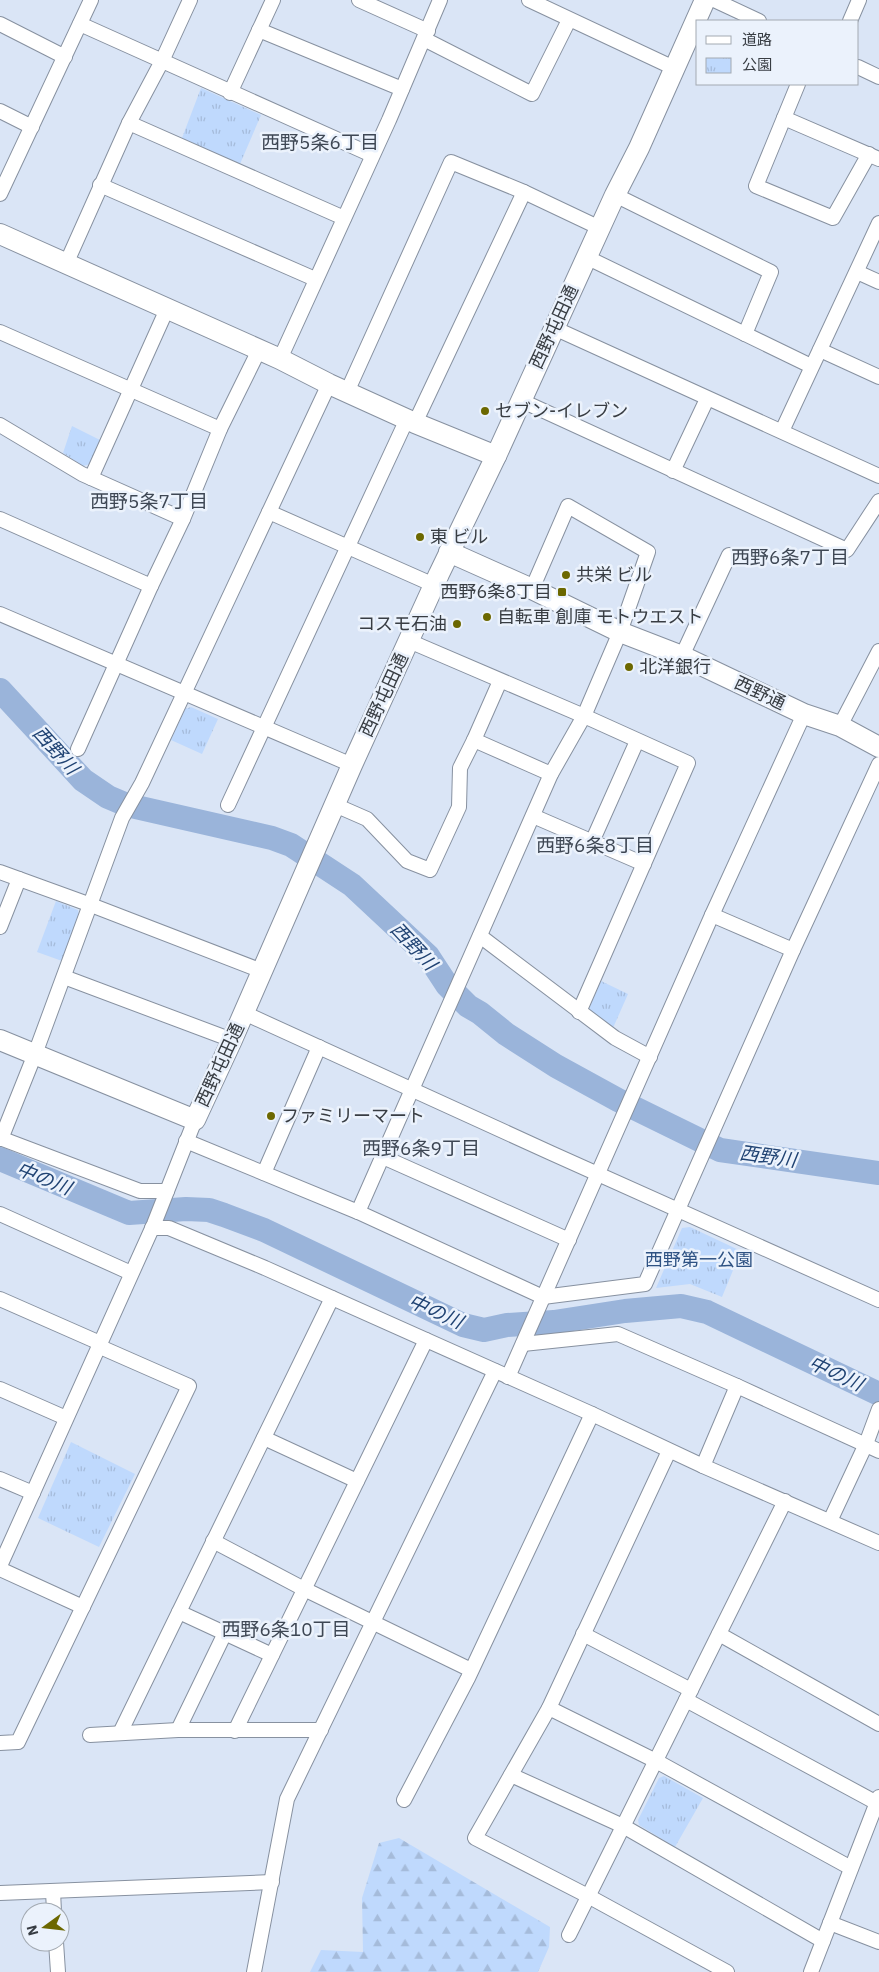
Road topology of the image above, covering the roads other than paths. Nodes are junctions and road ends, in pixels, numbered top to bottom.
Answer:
1 (91, 0) edge
2 (190, 0) edge
3 (273, 0) edge
4 (359, 0) edge
5 (440, 0) edge
6 (529, 0) edge
7 (705, 0) edge
8 (714, 0) edge
9 (859, 0) edge
10 (569, 20) junction
11 (758, 20) edge
12 (850, 20) edge
13 (0, 24) edge
14 (80, 24) junction
15 (259, 30) junction
16 (426, 35) junction
17 (65, 57) junction
18 (162, 61) junction
19 (859, 67) edge
20 (674, 68) junction
21 (879, 76) edge
22 (798, 85) edge
23 (402, 89) junction
24 (230, 92) junction
25 (0, 111) edge
26 (784, 118) junction
27 (129, 123) junction
28 (32, 128) junction
29 (372, 155) junction
30 (874, 156) edge
31 (100, 185) junction
32 (524, 192) junction
33 (0, 194) edge
34 (615, 195) junction
35 (344, 218) junction
36 (879, 223) edge
37 (600, 228) junction
38 (0, 234) edge
39 (586, 257) junction
40 (66, 264) junction
41 (857, 272) junction
42 (315, 279) junction
43 (879, 282) edge
44 (167, 309) junction
45 (554, 328) junction
46 (0, 332) edge
47 (745, 334) junction
48 (259, 350) junction
49 (820, 350) junction
50 (280, 359) junction
51 (811, 366) junction
52 (879, 377) edge
53 (338, 388) junction
54 (131, 390) junction
55 (708, 399) junction
56 (520, 400) junction
57 (411, 421) junction
58 (0, 425) edge
59 (220, 429) junction
60 (782, 431) junction
61 (496, 456) junction
62 (673, 471) junction
63 (879, 476) edge
64 (91, 478) junction
65 (879, 501) edge
66 (269, 512) junction
67 (0, 519) edge
68 (183, 519) junction
69 (348, 546) junction
70 (449, 552) junction
71 (729, 556) dead end
72 (434, 585) junction
73 (150, 586) junction
74 (532, 589) junction
75 (0, 614) edge
76 (620, 632) junction
77 (409, 641) junction
78 (879, 651) edge
79 (682, 656) junction
80 (116, 664) junction
81 (500, 681) junction
82 (184, 693) junction
83 (804, 714) junction
84 (584, 716) junction
85 (840, 726) junction
86 (264, 727) junction
87 (474, 740) junction
88 (637, 741) junction
89 (879, 747) edge
90 (78, 749) dead end
91 (879, 764) edge
92 (352, 766) junction
93 (551, 774) junction
94 (228, 805) dead end
95 (334, 805) junction
96 (533, 816) junction
97 (592, 842) junction
98 (644, 864) junction
99 (0, 872) edge
100 (19, 879) junction
101 (91, 904) junction
102 (712, 915) junction
103 (0, 927) edge
104 (480, 936) junction
105 (792, 950) junction
106 (262, 971) junction
107 (64, 977) junction
108 (579, 1012) junction
109 (244, 1013) junction
110 (0, 1040) edge
111 (232, 1040) junction
112 (319, 1047) junction
113 (35, 1054) junction
114 (650, 1057) junction
115 (412, 1090) junction
116 (195, 1120) junction
117 (1, 1138) edge
118 (186, 1141) junction
119 (383, 1156) junction
120 (264, 1173) junction
121 (598, 1174) junction
122 (166, 1192) junction
123 (678, 1210) junction
124 (358, 1212) junction
125 (0, 1214) edge
126 (153, 1226) junction
127 (569, 1240) junction
128 (132, 1273) junction
129 (332, 1298) junction
130 (0, 1299) edge
131 (879, 1300) edge
132 (541, 1301) junction
133 (426, 1340) junction
134 (524, 1341) junction
135 (99, 1345) junction
136 (501, 1374) junction
137 (737, 1386) junction
138 (0, 1389) edge
139 (879, 1409) edge
140 (592, 1414) junction
141 (66, 1418) junction
142 (264, 1438) junction
143 (866, 1444) junction
144 (669, 1450) junction
145 (879, 1451) edge
146 (703, 1466) junction
147 (0, 1479) edge
148 (357, 1481) junction
149 (33, 1494) junction
150 (785, 1501) junction
151 (830, 1521) junction
152 (213, 1541) junction
153 (879, 1543) edge
154 (0, 1567) edge
155 (304, 1588) junction
156 (83, 1607) junction
157 (179, 1612) junction
158 (373, 1622) junction
159 (225, 1633) junction
160 (583, 1634) junction
161 (719, 1634) junction
162 (272, 1655) junction
163 (471, 1670) junction
164 (688, 1695) junction
165 (549, 1708) junction
166 (879, 1724) edge
167 (178, 1730) junction
168 (321, 1730) junction
169 (234, 1731) junction
170 (120, 1732) junction
171 (90, 1735) dead end
172 (0, 1742) edge
173 (656, 1761) junction
174 (511, 1776) junction
175 (404, 1800) dead end
176 (878, 1800) edge
177 (623, 1826) junction
178 (851, 1868) junction
179 (272, 1882) junction
180 (53, 1891) junction
181 (0, 1893) edge
182 (588, 1896) junction
183 (54, 1902) edge
184 (830, 1923) junction
185 (569, 1935) dead end
186 (823, 1941) junction
187 (879, 1942) edge
188 (57, 1952) edge
189 (58, 1972) edge
190 (254, 1972) edge
191 (727, 1972) edge
192 (811, 1972) edge

1 - 14 street
2 - 18 street
3 - 15 street
4 - 16 street
5 - 16 street
6 - 10 street
7 - 20 street, 西野屯田通
8 - 11 street
9 - 12 street
10 - 16 street
10 - 20 street
13 - 17 street
14 - 17 street
14 - 18 street
15 - 23 street
15 - 24 street
16 - 23 street
17 - 28 street
18 - 24 street
18 - 27 street
19 - 21 street
20 - 34 street, 西野屯田通
22 - 26 street
23 - 29 street
24 - 29 street
25 - 28 street
26 - 30 street
26 - 30 street
27 - 31 street
27 - 35 street
28 - 33 street
29 - 35 street
31 - 40 street
31 - 42 street
32 - 37 street
32 - 53 street
32 - 57 street
34 - 37 street, 西野屯田通
34 - 47 street
35 - 42 street
36 - 41 street
37 - 39 street, 西野屯田通
38 - 40 street
39 - 45 street, 西野屯田通
39 - 47 street
40 - 44 street
41 - 43 street
41 - 49 street
42 - 50 street
44 - 48 street
44 - 54 street
45 - 55 street
45 - 56 street, 西野屯田通
46 - 54 street
47 - 51 street
48 - 50 street
48 - 59 street
49 - 51 street
49 - 52 street
50 - 53 street
51 - 60 street
53 - 57 street
53 - 66 street
54 - 59 street
54 - 64 street
55 - 60 street
55 - 62 street
56 - 61 street, 西野屯田通
56 - 62 street
57 - 61 street
57 - 69 street
58 - 64 street
59 - 68 street
60 - 63 street
61 - 70 street, 西野屯田通
62 - 65 street
64 - 68 street
66 - 69 street
66 - 82 street
67 - 73 street
68 - 73 street
69 - 72 street
69 - 86 street
70 - 72 street, 西野屯田通
70 - 74 street, 西野通
71 - 79 street
72 - 77 street, 西野屯田通
73 - 80 street
74 - 76 street, 西野通
74 - 76 street
75 - 80 street
76 - 79 street, 西野通
76 - 84 street
77 - 81 street
77 - 92 street, 西野屯田通
78 - 85 street
79 - 83 street, 西野通
80 - 82 street
80 - 90 street
81 - 84 street
81 - 87 street
82 - 86 street
82 - 101 street
83 - 85 street, 西野通
83 - 102 street
84 - 88 street
84 - 93 street
85 - 89 street, 西野通
86 - 92 street
86 - 94 street
87 - 93 street
87 - 95 street
88 - 97 street
88 - 98 street
91 - 105 street
92 - 95 street, 西野屯田通
93 - 96 street
95 - 106 street, 西野屯田通
96 - 97 street
96 - 104 street
97 - 98 street
98 - 108 street
99 - 100 street
100 - 101 street
100 - 103 street
101 - 106 street
101 - 107 street
102 - 105 street
102 - 114 street
104 - 108 street
104 - 115 street
105 - 123 street
106 - 109 street, 西野屯田通
107 - 111 street
107 - 113 street
108 - 114 street
109 - 111 street, 西野屯田通
109 - 112 street
110 - 113 street, 西野屯田通
111 - 116 street, 西野屯田通
112 - 115 street
112 - 120 street
113 - 116 street, 西野屯田通
113 - 117 street
114 - 121 street
115 - 119 street
115 - 121 street
116 - 118 street
117 - 122 street
118 - 120 street
118 - 122 street
119 - 124 street
119 - 127 street
120 - 124 street
121 - 123 street
121 - 127 street
122 - 126 street
123 - 131 street
123 - 132 street
124 - 132 street
125 - 128 street
126 - 128 street
126 - 129 street
127 - 132 street
128 - 135 street
129 - 133 street
129 - 142 street
130 - 135 street
132 - 134 street
133 - 136 street
133 - 148 street
134 - 136 street
134 - 137 street
135 - 141 street
135 - 156 street
136 - 140 street
136 - 158 street
137 - 143 street
137 - 146 street
138 - 141 street
139 - 143 street
140 - 144 street
140 - 163 street
141 - 149 street
142 - 148 street
142 - 152 street
143 - 145 street
143 - 151 street
144 - 146 street
144 - 160 street
146 - 150 street
147 - 149 street
148 - 155 street
149 - 154 street
150 - 151 street
150 - 161 street
151 - 153 street
152 - 155 street
152 - 157 street
154 - 156 street
155 - 158 street
155 - 162 street
156 - 172 street
157 - 159 street
157 - 170 street
158 - 163 street
158 - 168 street
159 - 162 street
159 - 167 street
160 - 164 street
160 - 165 street
161 - 164 street
161 - 166 street
162 - 169 street
163 - 175 street
164 - 173 street
164 - 176 street
165 - 173 street
165 - 174 street
167 - 169 street
167 - 170 street
168 - 169 street
168 - 179 street
170 - 171 street
173 - 177 street
173 - 178 street
174 - 177 street
174 - 182 street
176 - 178 street
177 - 182 street
177 - 186 street
178 - 184 street
179 - 180 street
179 - 190 street
180 - 181 street
180 - 183 street
182 - 185 street
182 - 191 street
184 - 186 street
184 - 187 street
186 - 192 street
188 - 189 street

